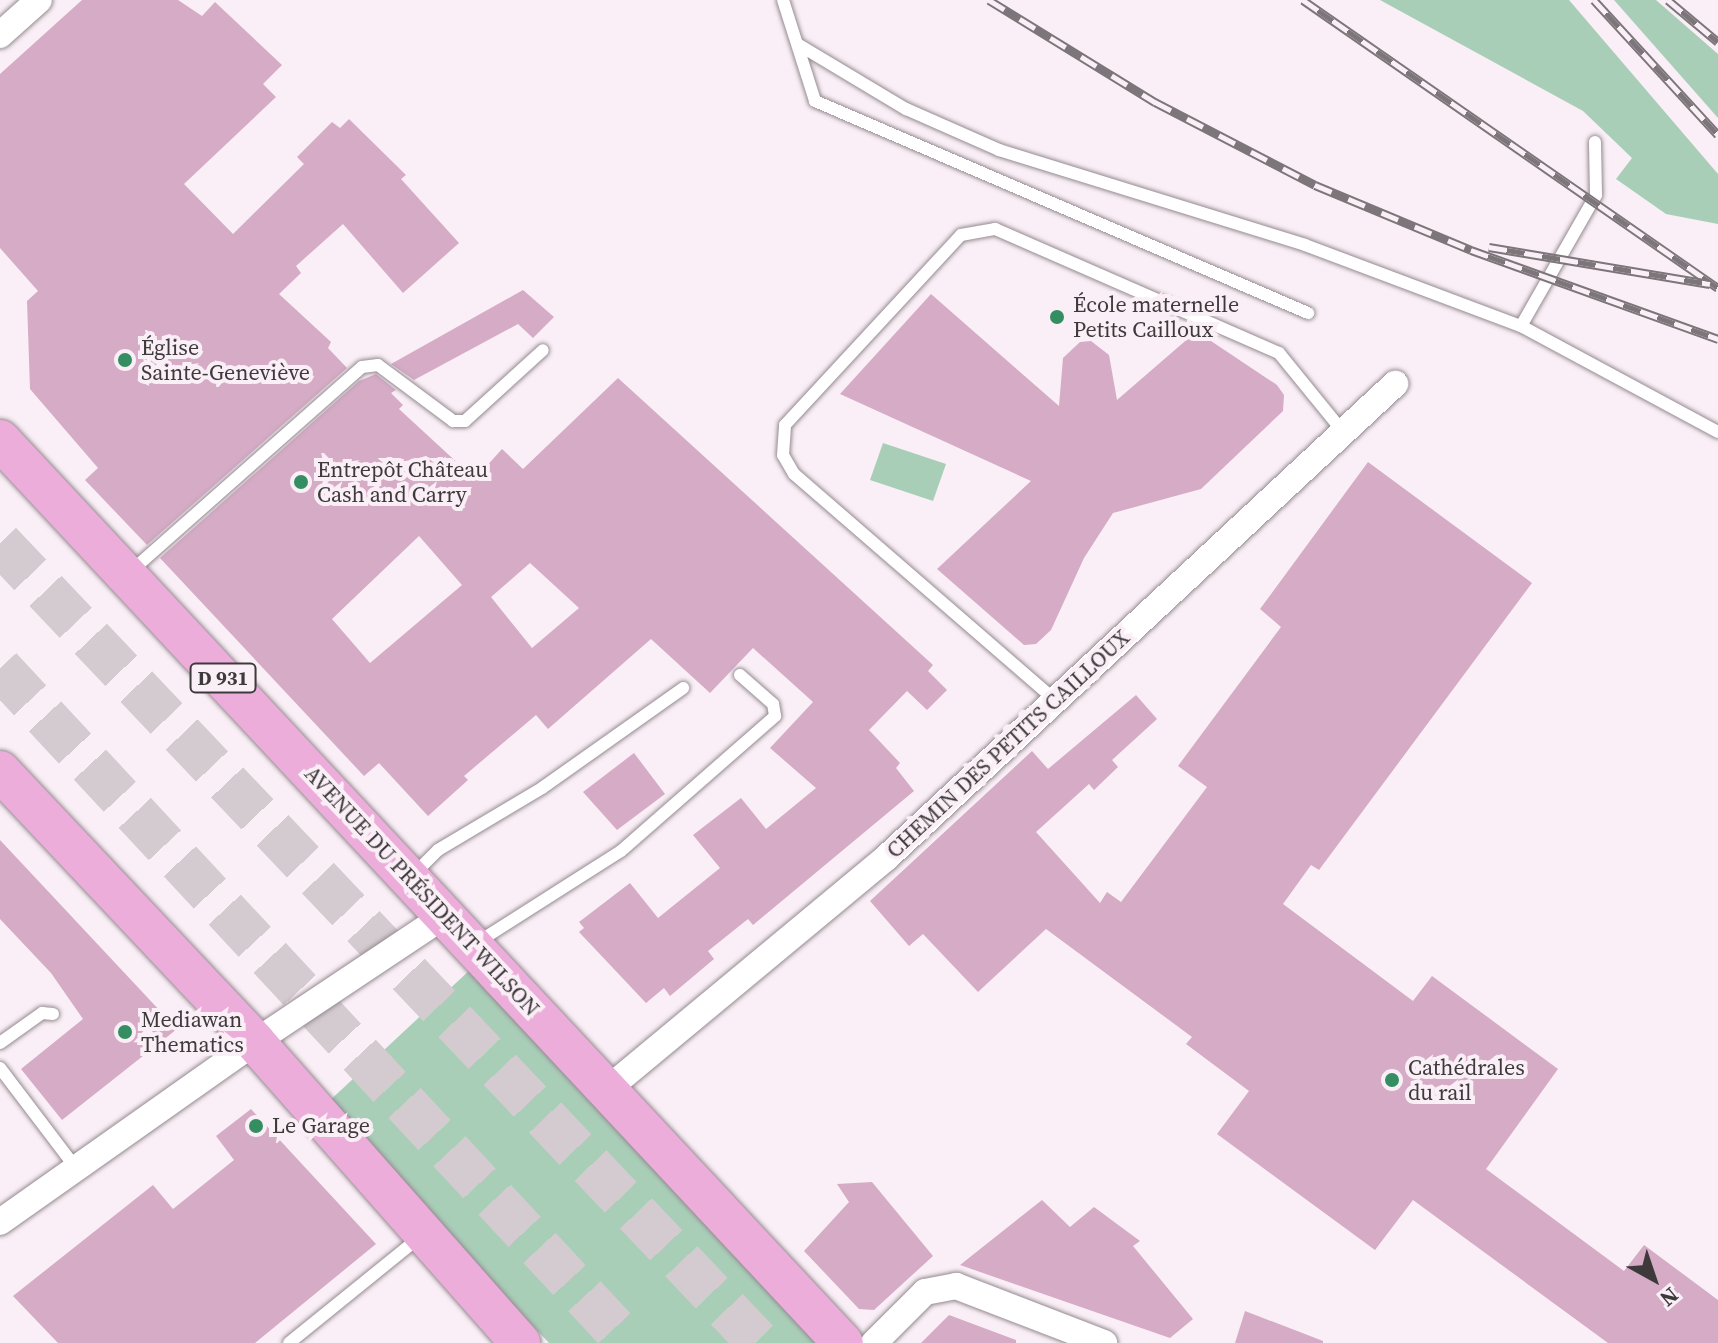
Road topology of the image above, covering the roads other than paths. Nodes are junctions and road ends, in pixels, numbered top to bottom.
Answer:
1 (39, 0) edge
2 (783, 0) edge
3 (0, 35) edge
4 (799, 45) junction
5 (1595, 142) dead end
6 (1308, 313) dead end
7 (1521, 326) junction
8 (543, 350) dead end
9 (1395, 384) dead end
10 (1718, 432) edge
11 (1344, 433) junction
12 (0, 440) edge
13 (126, 575) junction
14 (740, 675) dead end
15 (683, 688) dead end
16 (1055, 700) junction
17 (0, 771) edge
18 (409, 879) junction
19 (444, 916) junction
20 (472, 946) junction
21 (53, 1014) dead end
22 (255, 1042) junction
23 (0, 1043) edge
24 (0, 1068) edge
25 (609, 1088) junction
26 (76, 1168) junction
27 (0, 1222) edge
28 (424, 1234) junction
29 (289, 1343) edge
30 (520, 1343) edge
31 (843, 1343) edge
32 (874, 1343) edge
33 (1104, 1343) edge

1 - 3 street
2 - 4 lane
4 - 6 lane
4 - 7 lane
5 - 7 lane
7 - 10 lane
8 - 13 lane
9 - 11 street, CHEMIN DES PETITS CAILLOUX
11 - 16 street, CHEMIN DES PETITS CAILLOUX
11 - 16 lane
12 - 13 main road, AVENUE DU PRÉSIDENT WILSON / D 931
13 - 18 main road, AVENUE DU PRÉSIDENT WILSON / D 931
14 - 20 lane
15 - 18 lane
16 - 25 street, CHEMIN DES PETITS CAILLOUX
17 - 22 main road
18 - 19 main road, AVENUE DU PRÉSIDENT WILSON / D 931
19 - 20 main road, AVENUE DU PRÉSIDENT WILSON / D 931
19 - 22 street
20 - 25 main road, AVENUE DU PRÉSIDENT WILSON / D 931
21 - 23 lane
22 - 26 street
22 - 28 main road
24 - 26 lane
25 - 31 main road, AVENUE DU PRÉSIDENT WILSON / D 931
26 - 27 street
28 - 29 lane
28 - 30 main road
32 - 33 street

